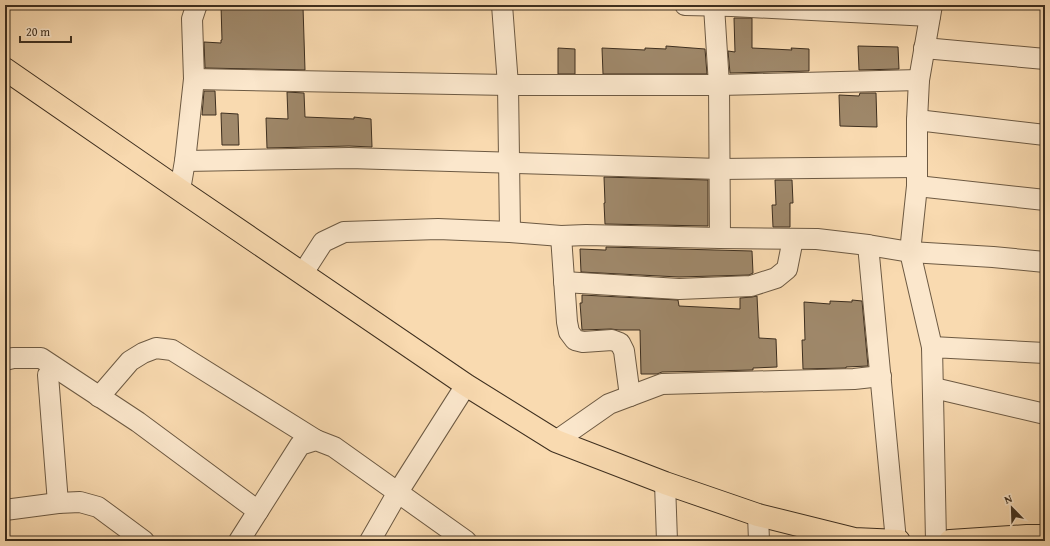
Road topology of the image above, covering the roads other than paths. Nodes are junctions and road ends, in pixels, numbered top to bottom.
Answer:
1 (197, 5) edge
2 (502, 5) edge
3 (686, 5) edge
4 (726, 6) edge
5 (827, 8) edge
6 (931, 11) edge
7 (924, 48) junction
8 (1045, 59) edge
9 (5, 69) edge
10 (194, 80) junction
11 (919, 80) junction
12 (508, 85) junction
13 (719, 86) junction
14 (917, 120) junction
15 (1045, 135) edge
16 (185, 161) junction
17 (509, 163) junction
18 (720, 168) junction
19 (917, 177) junction
20 (180, 190) junction
21 (1045, 200) edge
22 (510, 232) junction
23 (561, 236) junction
24 (720, 238) junction
25 (793, 239) junction
26 (868, 245) junction
27 (910, 252) junction
28 (1045, 262) edge
29 (303, 273) junction
30 (564, 282) junction
31 (932, 347) junction
32 (1045, 353) edge
33 (5, 360) edge
34 (48, 375) dead end
35 (881, 376) junction
36 (466, 385) junction
37 (934, 388) junction
38 (630, 396) junction
39 (99, 397) junction
40 (1045, 414) edge
41 (316, 440) junction
42 (556, 441) junction
43 (665, 483) junction
44 (398, 492) junction
45 (58, 503) junction
46 (5, 510) edge
47 (258, 511) junction
48 (758, 515) junction
49 (1033, 538) edge
50 (854, 540) edge
51 (144, 541) edge
52 (239, 541) edge
53 (370, 541) edge
54 (466, 541) edge
55 (667, 541) edge
56 (759, 541) edge
57 (897, 541) edge
58 (936, 541) edge
59 (950, 541) edge

1 - 10 street
2 - 12 street
3 - 4 street
4 - 5 street
4 - 13 street
5 - 6 street
6 - 7 street
7 - 8 street
7 - 11 street
9 - 20 main road
10 - 12 street
10 - 16 street
11 - 13 street
11 - 14 street
12 - 13 street
12 - 17 street
13 - 18 street
14 - 15 street
14 - 19 street
16 - 17 street
16 - 20 street
17 - 18 street
17 - 22 street
18 - 19 street
18 - 24 street
19 - 21 street
19 - 27 street
20 - 29 main road
22 - 23 street
22 - 29 street
23 - 24 street
23 - 30 street
24 - 25 street
25 - 26 street
25 - 30 street
26 - 27 street
26 - 35 street
27 - 28 street
27 - 31 street
29 - 36 main road
30 - 38 street
31 - 32 street
31 - 37 street
33 - 39 street
34 - 45 street
35 - 38 street
35 - 57 street
36 - 42 main road
36 - 44 street
37 - 40 street
37 - 58 street
38 - 42 street
39 - 41 street
39 - 47 street
41 - 44 street
41 - 47 street
42 - 43 main road
43 - 48 main road
43 - 55 street
44 - 53 street
44 - 54 street
45 - 46 street
45 - 51 street
47 - 52 street
48 - 50 main road
48 - 56 street
49 - 59 main road
50 - 57 main road

